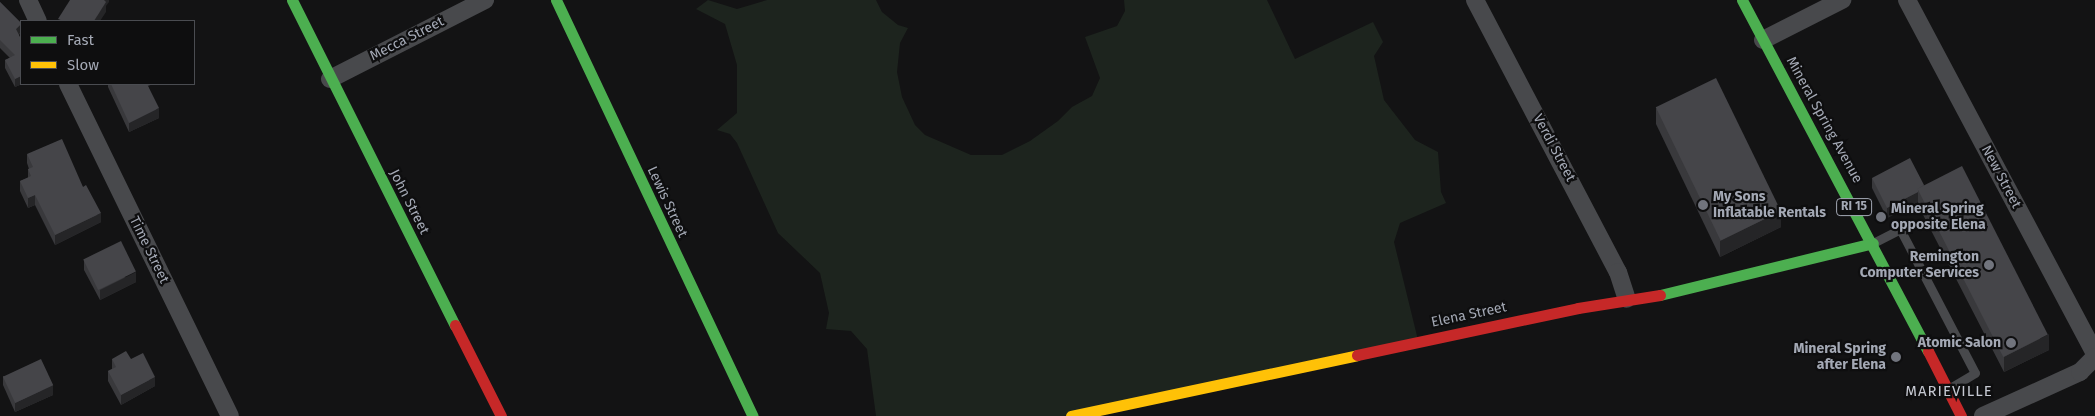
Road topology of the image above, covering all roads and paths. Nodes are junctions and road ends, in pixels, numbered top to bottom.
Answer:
1 (28, 0) edge
2 (292, 0) edge
3 (485, 0) edge
4 (556, 0) edge
5 (1475, 0) edge
6 (1742, 0) edge
7 (1842, 0) edge
8 (1907, 0) edge
9 (38, 20) edge
10 (1763, 40) junction
11 (330, 79) junction
12 (68, 85) edge
13 (1873, 243) junction
14 (1627, 299) junction
15 (2095, 353) edge
16 (2095, 357) edge
17 (1947, 389) junction
18 (230, 416) edge
19 (501, 416) edge
20 (753, 416) edge
21 (1071, 416) edge
22 (1961, 416) edge
23 (1984, 416) edge

1 - 9 street
2 - 11 street, John Street
3 - 11 street, Mecca Street
4 - 20 street, Lewis Street
5 - 14 street, Verdi Street
6 - 10 street, Mineral Spring Avenue / RI 15
7 - 10 street
8 - 15 street, New Street
10 - 13 street, Mineral Spring Avenue / RI 15
11 - 19 street, John Street
12 - 18 street, Time Street
13 - 14 street, Elena Street
13 - 17 street, Mineral Spring Avenue / RI 15
13 - 17 lane
14 - 21 street, Elena Street
16 - 23 street
17 - 22 street, Mineral Spring Avenue / RI 15

